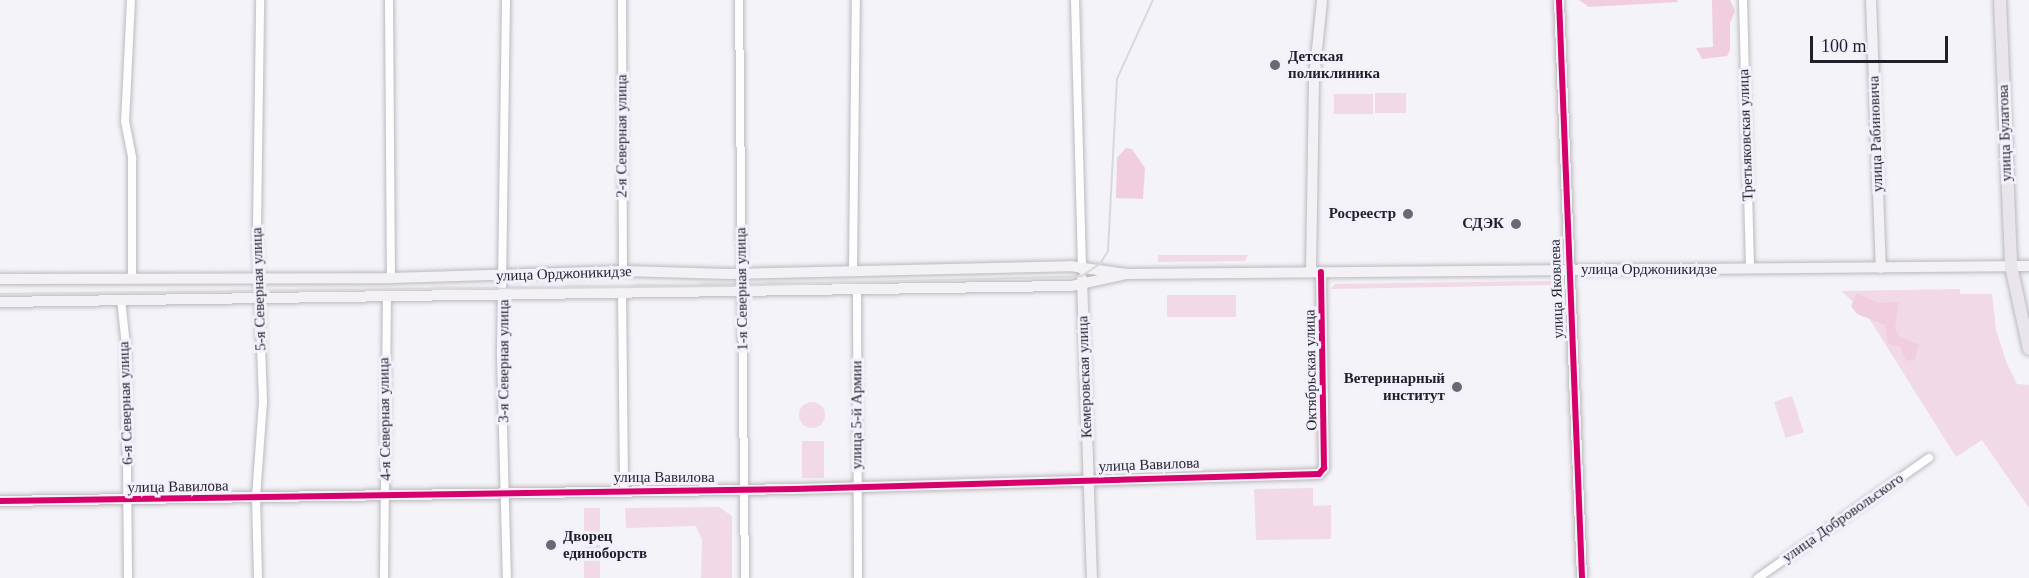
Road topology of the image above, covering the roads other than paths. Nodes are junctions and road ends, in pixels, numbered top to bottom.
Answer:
1 (131, 0) edge
2 (260, 0) edge
3 (389, 0) edge
4 (506, 0) edge
5 (622, 0) edge
6 (740, 0) edge
7 (856, 0) edge
8 (1075, 0) edge
9 (1322, 0) edge
10 (1559, 0) edge
11 (1743, 0) edge
12 (1871, 0) edge
13 (2000, 0) edge
14 (2011, 266) junction
15 (2029, 266) edge
16 (1881, 268) junction
17 (853, 269) junction
18 (1750, 269) junction
19 (1082, 270) junction
20 (1568, 270) junction
21 (623, 271) junction
22 (1316, 272) junction
23 (742, 274) junction
24 (1126, 274) junction
25 (504, 276) junction
26 (132, 278) junction
27 (258, 278) junction
28 (391, 278) junction
29 (0, 279) edge
30 (1082, 284) junction
31 (857, 289) junction
32 (742, 290) junction
33 (622, 292) junction
34 (504, 294) junction
35 (387, 296) junction
36 (258, 297) junction
37 (121, 300) junction
38 (0, 302) edge
39 (2029, 349) edge
40 (1929, 458) dead end
41 (1324, 468) joint
42 (1087, 479) junction
43 (857, 487) junction
44 (744, 489) junction
45 (624, 490) junction
46 (506, 491) junction
47 (386, 494) junction
48 (256, 497) junction
49 (130, 500) junction
50 (0, 501) edge
51 (128, 578) edge
52 (258, 578) edge
53 (384, 578) edge
54 (507, 578) edge
55 (745, 578) edge
56 (858, 578) edge
57 (1092, 578) edge
58 (1582, 578) edge
59 (1758, 578) edge

1 - 26 street
2 - 27 street, 5-я Северная улица
3 - 28 street
4 - 25 street, 3-я Северная улица
5 - 21 street, 2-я Северная улица
6 - 23 street, 1-я Северная улица
7 - 17 street
8 - 19 street
9 - 22 main road, Октябрьская улица
10 - 20 main road, улица Яковлева
11 - 18 street, Третьяковская улица
12 - 16 main road, улица Рабиновича
13 - 14 main road, улица Булатова
14 - 15 main road, улица Орджоникидзе
14 - 16 main road, улица Орджоникидзе
14 - 39 main road, улица Булатова
16 - 18 main road, улица Орджоникидзе
17 - 19 main road, улица Орджоникидзе
17 - 23 main road, улица Орджоникидзе
18 - 20 main road, улица Орджоникидзе
19 - 24 main road, улица Орджоникидзе
19 - 30 main road, Кемеровская улица
20 - 22 main road, улица Орджоникидзе
20 - 58 main road, улица Яковлева
21 - 23 main road, улица Орджоникидзе
21 - 25 main road, улица Орджоникидзе
22 - 24 main road, улица Орджоникидзе
22 - 41 main road, Октябрьская улица
23 - 32 street, 1-я Северная улица
24 - 30 main road, улица Орджоникидзе
25 - 28 main road, улица Орджоникидзе
25 - 34 street, 3-я Северная улица
26 - 27 main road, улица Орджоникидзе
26 - 29 main road, улица Орджоникидзе
27 - 28 main road, улица Орджоникидзе
27 - 36 street, 5-я Северная улица
30 - 31 main road, улица Орджоникидзе
30 - 42 main road, Кемеровская улица
31 - 32 main road, улица Орджоникидзе
31 - 43 street, улица 5-й Армии
32 - 33 main road, улица Орджоникидзе
32 - 44 street, 1-я Северная улица
33 - 34 main road, улица Орджоникидзе
33 - 45 street
34 - 35 main road, улица Орджоникидзе
34 - 46 street, 3-я Северная улица
35 - 36 main road, улица Орджоникидзе
35 - 47 street, 4-я Северная улица
36 - 37 main road, улица Орджоникидзе
36 - 48 street, 5-я Северная улица
37 - 38 main road, улица Орджоникидзе
37 - 49 street, 6-я Северная улица
40 - 59 street, улица Добровольского
41 - 42 main road, улица Вавилова
42 - 43 main road, улица Вавилова
42 - 57 main road, Кемеровская улица
43 - 44 main road, улица Вавилова
43 - 56 street, улица 5-й Армии
44 - 45 main road, улица Вавилова
44 - 55 street, 1-я Северная улица
45 - 46 main road, улица Вавилова
46 - 47 main road, улица Вавилова
46 - 54 street, 3-я Северная улица
47 - 48 main road, улица Вавилова
47 - 53 street, 4-я Северная улица
48 - 49 main road, улица Вавилова
48 - 52 street, 5-я Северная улица
49 - 50 main road, улица Вавилова
49 - 51 street, 6-я Северная улица

